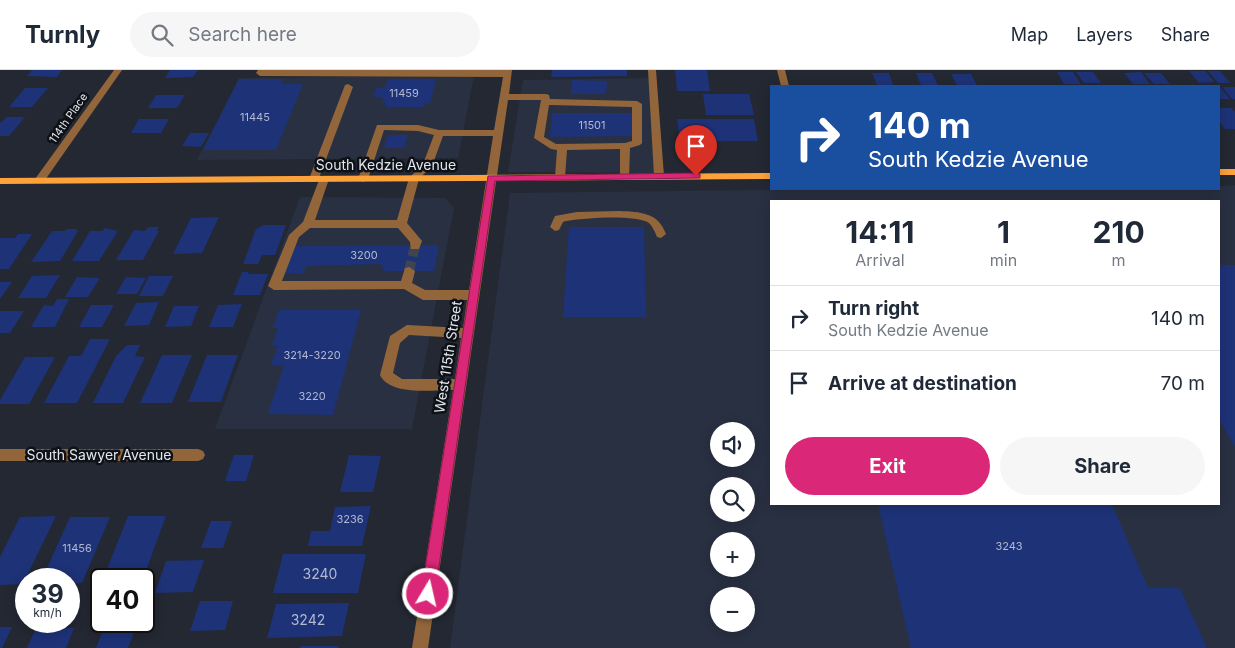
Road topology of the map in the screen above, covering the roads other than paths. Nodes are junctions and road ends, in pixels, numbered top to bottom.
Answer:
1 (118, 70) edge
2 (262, 70) edge
3 (652, 70) edge
4 (781, 70) edge
5 (420, 72) edge
6 (508, 72) edge
7 (785, 85) edge
8 (348, 87) dead end
9 (504, 97) junction
10 (545, 102) junction
11 (439, 133) junction
12 (498, 133) junction
13 (562, 146) junction
14 (625, 146) junction
15 (1220, 172) edge
16 (1235, 172) edge
17 (659, 176) junction
18 (770, 176) edge
19 (560, 177) junction
20 (625, 177) junction
21 (414, 178) junction
22 (491, 178) junction
23 (319, 179) junction
24 (363, 179) junction
25 (39, 180) junction
26 (0, 181) edge
27 (308, 224) junction
28 (401, 224) junction
29 (555, 227) dead end
30 (661, 234) dead end
31 (416, 243) dead end
32 (409, 271) tunnel mouth
33 (406, 285) junction
34 (473, 295) junction
35 (468, 333) junction
36 (460, 385) junction
37 (0, 455) edge
38 (198, 455) dead end
39 (420, 648) edge

1 - 25 street, 114th Place
2 - 5 street
3 - 17 street
4 - 7 street
5 - 6 street
6 - 9 street, West 115th Street
8 - 23 street
9 - 10 street
9 - 12 street, West 115th Street
10 - 13 street
10 - 14 street
11 - 12 street
11 - 21 street
11 - 24 street
12 - 22 street, West 115th Street
13 - 14 street
13 - 19 street
14 - 20 street
15 - 16 main road
17 - 18 main road, South Kedzie Avenue
17 - 20 main road, South Kedzie Avenue
19 - 20 main road, South Kedzie Avenue
19 - 22 main road, South Kedzie Avenue
21 - 22 main road, South Kedzie Avenue
21 - 24 main road, South Kedzie Avenue
21 - 28 street
22 - 34 street, West 115th Street
23 - 24 main road, South Kedzie Avenue
23 - 25 main road, South Kedzie Avenue
23 - 27 street
25 - 26 main road, South Kedzie Avenue
27 - 28 street
27 - 33 street
28 - 31 street
29 - 30 street
32 - 33 street
33 - 34 street
34 - 35 street, West 115th Street
35 - 36 street, West 115th Street
35 - 36 street
36 - 39 street, West 115th Street
37 - 38 street, South Sawyer Avenue

